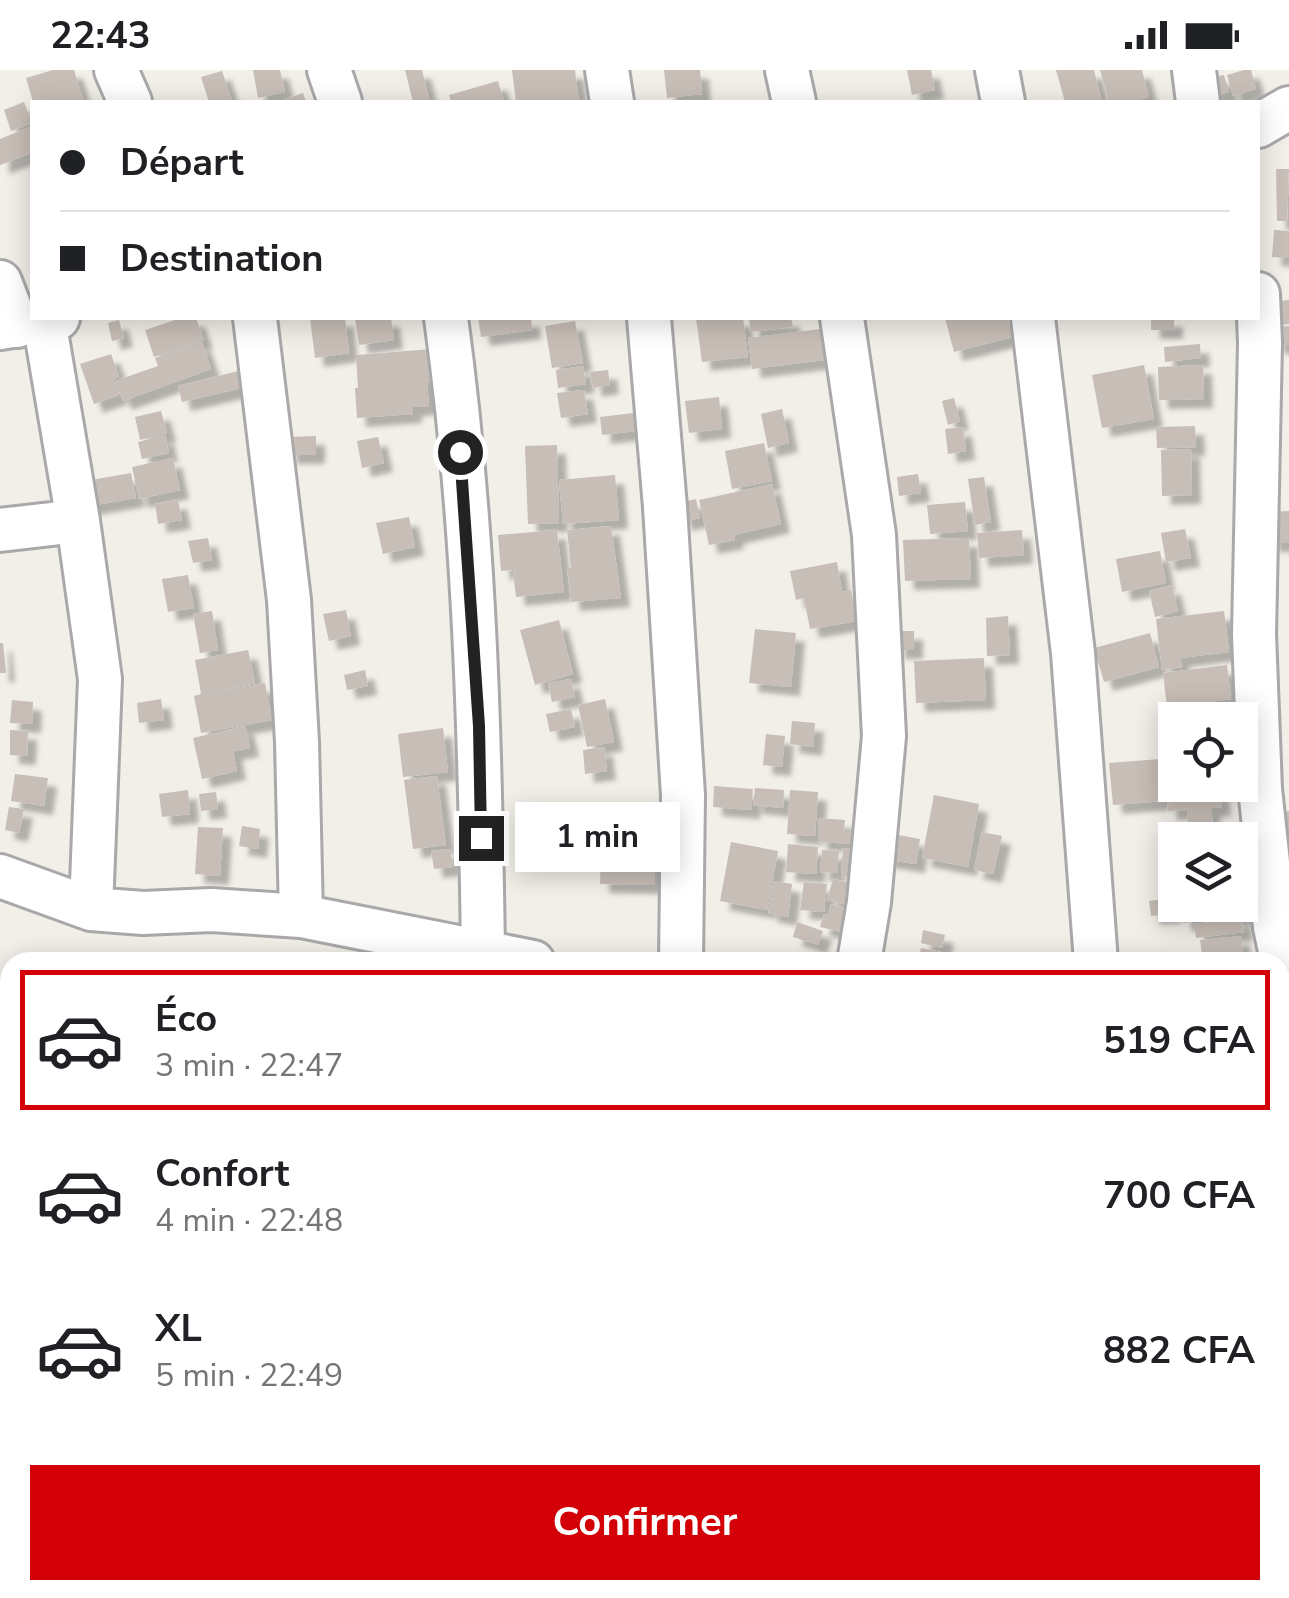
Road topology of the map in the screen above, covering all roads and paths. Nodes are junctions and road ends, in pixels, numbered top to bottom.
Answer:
1 (116, 70) edge
2 (328, 70) edge
3 (606, 70) edge
4 (787, 70) edge
5 (996, 70) edge
6 (1194, 70) edge
7 (129, 100) edge
8 (339, 100) edge
9 (612, 100) edge
10 (794, 100) edge
11 (1004, 100) edge
12 (1198, 100) edge
13 (0, 282) edge
14 (255, 320) edge
15 (446, 320) edge
16 (649, 320) edge
17 (842, 320) edge
18 (1033, 320) edge
19 (1259, 320) edge
20 (30, 323) edge
21 (78, 521) junction
22 (0, 530) edge
23 (0, 876) edge
24 (91, 909) junction
25 (301, 916) junction
26 (482, 951) junction
27 (487, 952) edge
28 (681, 952) edge
29 (861, 952) edge
30 (1095, 952) edge
31 (1280, 952) edge

1 - 7 street
2 - 8 street
3 - 9 street
4 - 10 street
5 - 11 street
6 - 12 street
13 - 20 street
14 - 25 street
15 - 26 street
16 - 28 street
17 - 29 street
18 - 30 street
19 - 31 street
20 - 21 street
21 - 22 street
21 - 24 street
23 - 24 street
24 - 25 street
25 - 26 street
26 - 27 street

